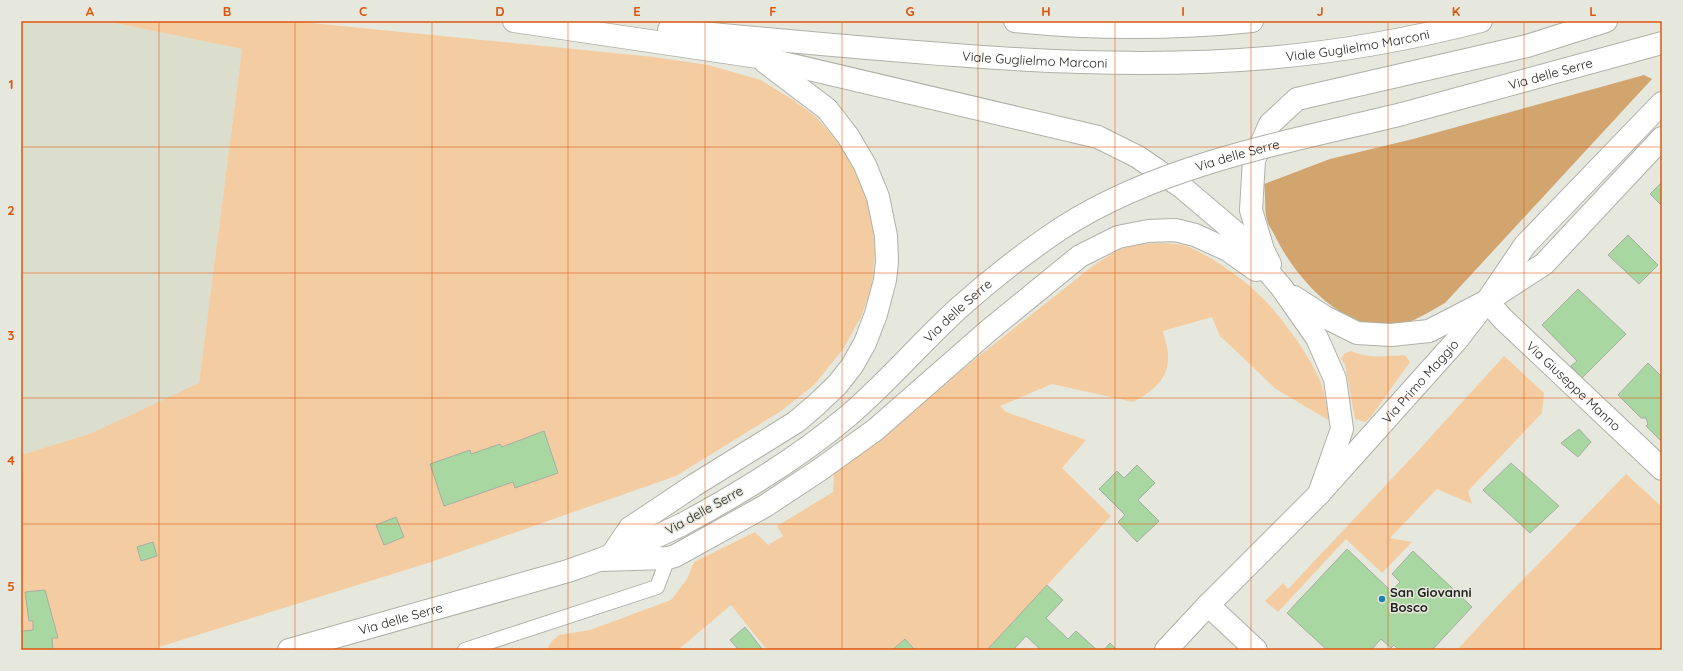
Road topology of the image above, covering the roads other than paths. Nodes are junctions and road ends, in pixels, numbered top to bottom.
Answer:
1 (514, 21) edge
2 (586, 21) edge
3 (1015, 21) edge
4 (1252, 21) edge
5 (1481, 21) edge
6 (1606, 21) edge
7 (1662, 43) edge
8 (758, 57) junction
9 (1662, 103) edge
10 (1662, 138) edge
11 (1282, 288) junction
12 (1487, 301) junction
13 (1662, 469) edge
14 (1319, 494) junction
15 (605, 558) junction
16 (668, 558) junction
17 (1208, 605) junction
18 (289, 650) edge
19 (465, 650) edge
20 (1166, 650) edge
21 (1256, 650) edge

1 - 8 main road
2 - 5 main road, Viale Guglielmo Marconi
3 - 4 main road
6 - 11 main road
7 - 15 main road, Via delle Serre, bridge
8 - 11 main road
8 - 15 main road
9 - 12 main road, Via Primo Maggio
10 - 12 main road
11 - 12 main road
11 - 14 main road
11 - 16 main road
12 - 13 main road, Via Giuseppe Manno
12 - 14 main road, Via Primo Maggio
14 - 17 main road, Via Primo Maggio
15 - 16 main road
15 - 18 main road, Via delle Serre
16 - 19 lane
17 - 20 main road, Via Primo Maggio
17 - 21 main road

